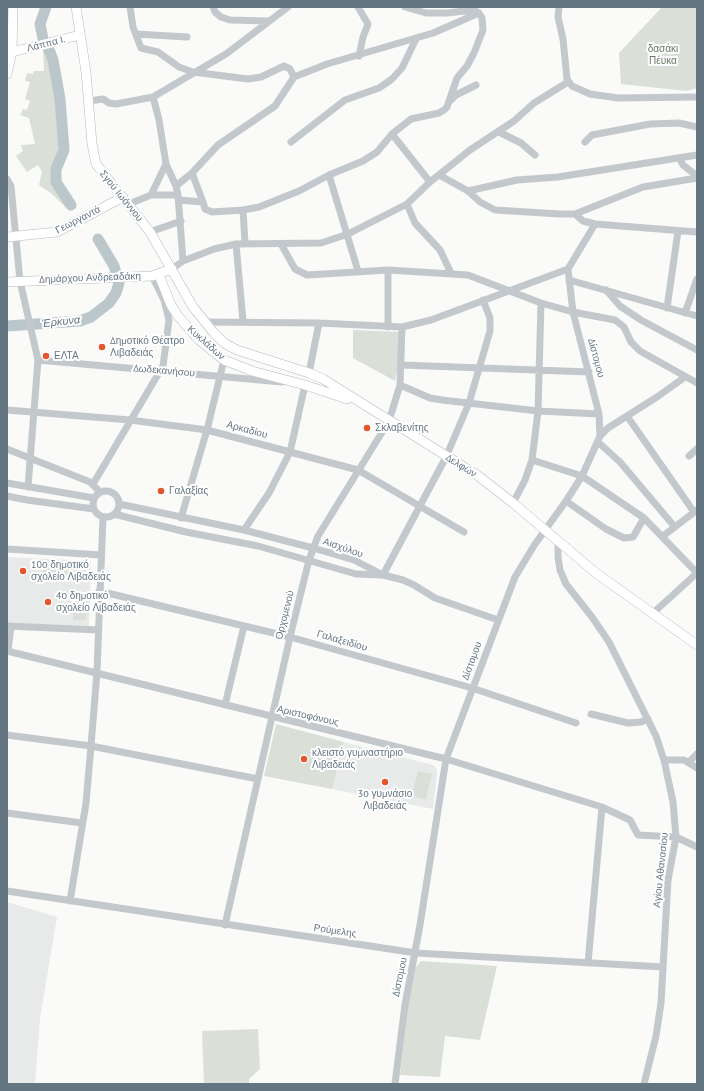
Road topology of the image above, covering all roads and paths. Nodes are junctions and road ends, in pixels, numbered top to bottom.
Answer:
1 (12, 7) edge
2 (76, 7) edge
3 (130, 7) edge
4 (213, 7) edge
5 (288, 7) edge
6 (358, 7) edge
7 (406, 7) edge
8 (559, 7) edge
9 (479, 13) junction
10 (268, 21) junction
11 (136, 34) junction
12 (80, 35) junction
13 (187, 37) dead end
14 (416, 39) junction
15 (12, 52) junction
16 (359, 56) junction
17 (8, 63) edge
18 (193, 72) junction
19 (7, 74) edge
20 (294, 77) junction
21 (568, 82) junction
22 (476, 85) dead end
23 (153, 97) junction
24 (697, 97) edge
25 (89, 101) junction
26 (449, 102) junction
27 (697, 127) edge
28 (498, 132) junction
29 (392, 134) junction
30 (291, 142) dead end
31 (585, 142) dead end
32 (536, 155) dead end
33 (697, 155) edge
34 (679, 158) junction
35 (166, 164) junction
36 (192, 173) junction
37 (329, 175) junction
38 (439, 175) junction
39 (697, 177) edge
40 (7, 179) edge
41 (430, 182) junction
42 (176, 186) junction
43 (468, 191) junction
44 (151, 195) junction
45 (178, 198) junction
46 (126, 201) junction
47 (203, 202) junction
48 (407, 204) junction
49 (243, 210) junction
50 (575, 214) junction
51 (181, 221) junction
52 (595, 224) junction
53 (678, 231) junction
54 (150, 232) junction
55 (697, 232) edge
56 (348, 234) junction
57 (11, 237) edge
58 (245, 243) junction
59 (236, 244) junction
60 (280, 244) junction
61 (183, 261) junction
62 (172, 269) junction
63 (568, 269) junction
64 (388, 270) junction
65 (358, 271) junction
66 (451, 273) junction
67 (155, 275) junction
68 (697, 279) edge
69 (569, 280) junction
70 (20, 281) junction
71 (7, 282) edge
72 (509, 290) junction
73 (606, 290) junction
74 (483, 300) junction
75 (541, 303) junction
76 (667, 308) junction
77 (573, 312) junction
78 (685, 313) junction
79 (178, 316) junction
80 (697, 316) edge
81 (169, 320) junction
82 (243, 321) junction
83 (204, 322) junction
84 (319, 323) junction
85 (388, 327) junction
86 (402, 327) junction
87 (697, 350) edge
88 (38, 360) junction
89 (224, 360) junction
90 (402, 365) junction
91 (480, 368) junction
92 (162, 370) junction
93 (539, 371) junction
94 (589, 372) junction
95 (309, 373) junction
96 (221, 376) junction
97 (685, 376) junction
98 (289, 380) junction
99 (697, 383) edge
100 (305, 385) junction
101 (400, 385) junction
102 (359, 403) junction
103 (470, 403) junction
104 (7, 410) edge
105 (538, 411) junction
106 (35, 412) junction
107 (599, 414) junction
108 (627, 416) junction
109 (130, 420) junction
110 (389, 421) junction
111 (207, 430) junction
112 (599, 439) junction
113 (7, 449) edge
114 (697, 449) edge
115 (290, 452) junction
116 (689, 456) dead end
117 (446, 457) junction
118 (32, 459) junction
119 (532, 460) junction
120 (358, 470) junction
121 (582, 476) junction
122 (95, 481) junction
123 (7, 483) edge
124 (28, 487) junction
125 (102, 491) junction
126 (7, 496) edge
127 (94, 498) junction
128 (566, 501) junction
129 (513, 503) junction
130 (119, 504) junction
131 (419, 505) junction
132 (94, 508) junction
133 (696, 511) edge
134 (114, 514) junction
135 (103, 516) junction
136 (181, 518) junction
137 (644, 518) junction
138 (674, 526) junction
139 (244, 530) junction
140 (545, 531) junction
141 (464, 532) dead end
142 (662, 536) junction
143 (558, 542) junction
144 (313, 548) junction
145 (7, 549) edge
146 (101, 554) junction
147 (309, 560) junction
148 (697, 573) edge
149 (383, 575) junction
150 (99, 591) junction
151 (652, 614) junction
152 (498, 620) junction
153 (9, 626) edge
154 (244, 626) junction
155 (98, 630) junction
156 (290, 637) junction
157 (697, 645) edge
158 (8, 651) edge
159 (96, 672) junction
160 (472, 688) junction
161 (225, 705) junction
162 (591, 714) dead end
163 (272, 718) junction
164 (648, 719) junction
165 (576, 723) dead end
166 (7, 735) edge
167 (91, 746) junction
168 (697, 754) edge
169 (446, 759) junction
170 (664, 760) junction
171 (690, 762) junction
172 (697, 768) edge
173 (258, 780) junction
174 (602, 807) junction
175 (7, 812) edge
176 (82, 823) junction
177 (676, 837) junction
178 (697, 847) edge
179 (7, 891) edge
180 (70, 901) junction
181 (225, 925) junction
182 (416, 953) junction
183 (588, 963) junction
184 (663, 967) junction
185 (396, 1084) edge
186 (644, 1084) edge

1 - 15 main road
2 - 12 main road, Σγού Ιωάννου
3 - 11 street
4 - 10 street
5 - 10 street
6 - 16 street
7 - 9 street
8 - 21 street
9 - 14 street
9 - 26 street
10 - 18 street
11 - 13 street
11 - 18 street
12 - 15 main road, Λάππα Ι.
12 - 25 main road, Σγού Ιωάννου
14 - 16 street
14 - 30 street
15 - 17 main road
16 - 20 street
17 - 19 main road
18 - 20 street
18 - 23 street
20 - 36 street
21 - 24 street
21 - 28 street
22 - 26 street
23 - 25 street
23 - 35 street
25 - 46 main road, Σγού Ιωάννου
26 - 29 street
27 - 31 street
28 - 32 street
28 - 38 street
29 - 37 street
29 - 41 street
33 - 34 street
34 - 39 street
34 - 43 street
35 - 42 street
35 - 44 street
36 - 42 street
36 - 47 street
37 - 49 street
37 - 56 street
38 - 41 street
38 - 43 street
39 - 50 street
40 - 57 street
41 - 48 street
42 - 45 street
43 - 50 street
44 - 45 street
44 - 46 street
45 - 47 street
45 - 51 street
46 - 54 main road, Σγού Ιωάννου
46 - 57 main road, Γεωργαντά
47 - 49 street
48 - 56 street
48 - 66 street
49 - 58 street
50 - 52 street
51 - 54 street
51 - 61 street
52 - 53 street
52 - 63 street
53 - 55 street
53 - 76 street
54 - 62 main road, Σγού Ιωάννου
56 - 60 street
56 - 65 street
57 - 70 street
58 - 59 street
58 - 60 street
59 - 61 street
59 - 82 street
60 - 65 street
61 - 62 street
62 - 67 main road, Δημάρχου Ανδρεαδάκη
62 - 83 main road, Σγού Ιωάννου
63 - 69 street, Δίστομου
63 - 72 street
64 - 65 street
64 - 66 street
64 - 85 street
66 - 72 street
67 - 70 main road, Δημάρχου Ανδρεαδάκη
67 - 79 main road, Κυκλάδων
67 - 81 street
68 - 78 street
69 - 73 street
69 - 77 street, Δίστομου
70 - 71 main road, Δημάρχου Ανδρεαδάκη
70 - 88 street
72 - 74 street
72 - 75 street
73 - 76 street
73 - 87 street
74 - 86 street
74 - 91 street
75 - 77 street
75 - 93 street
76 - 78 street
77 - 94 street, Δίστομου
77 - 97 street
78 - 80 street
79 - 81 main road
79 - 89 main road, Κυκλάδων
81 - 92 street
82 - 83 street
82 - 84 street
83 - 95 main road, Δελφών
84 - 85 street
84 - 95 street
85 - 86 street
86 - 90 street, Ορχομενού
88 - 92 street, Δωδεκανήσου
88 - 106 street
89 - 96 street
89 - 98 main road, Κυκλάδων
90 - 91 street
90 - 101 street, Ορχομενού
91 - 93 street
91 - 103 street
92 - 96 street, Δωδεκανήσου
92 - 109 street
93 - 94 street
93 - 105 street
94 - 107 street, Δίστομου
95 - 102 main road, Δελφών
96 - 98 street, Δωδεκανήσου
96 - 111 street
97 - 99 street
97 - 108 street
98 - 100 main road, Κυκλάδων
100 - 102 main road
100 - 115 street
101 - 103 street
101 - 110 street, Ορχομενού
102 - 110 main road, Δελφών
103 - 105 street
103 - 117 street
104 - 106 street, Αρκαδίου
105 - 107 street
105 - 119 street
106 - 109 street, Αρκαδίου
106 - 118 street
107 - 112 street, Δίστομου
108 - 112 street
108 - 133 street
109 - 111 street, Αρκαδίου
109 - 122 street
110 - 117 main road, Δελφών
110 - 120 street, Ορχομενού
111 - 115 street, Αρκαδίου
111 - 136 street
112 - 121 street, Δίστομου
112 - 138 street
113 - 118 street
114 - 116 street
115 - 120 street, Αρκαδίου
115 - 139 street
117 - 129 main road, Δελφών
117 - 131 street
118 - 122 street
118 - 124 street
119 - 121 street
119 - 129 street
120 - 131 street, Αρκαδίου
120 - 144 street, Ορχομενού
121 - 128 street, Δίστομου
121 - 137 street
122 - 125 street
123 - 124 street
124 - 127 street
125 - 127 street
125 - 130 street
126 - 132 street
127 - 132 street
128 - 137 street
128 - 140 street, Δίστομου
129 - 140 main road, Δελφών
130 - 134 street
130 - 136 street, Αισχύλου
131 - 141 street, Αρκαδίου
131 - 149 street
132 - 135 street
133 - 138 street
134 - 135 street
134 - 147 street, Αισχύλου
135 - 146 street
136 - 139 street, Αισχύλου
137 - 142 street
138 - 142 street
139 - 144 street, Αισχύλου
140 - 143 main road, Δελφών
140 - 152 street, Δίστομου
142 - 148 street
143 - 151 main road, Δελφών
143 - 164 street, Αγίου Αθανασίου
144 - 147 street, Ορχομενού
144 - 149 street, Αισχύλου
145 - 146 street
146 - 150 street
147 - 149 street, Αισχύλου
147 - 156 street, Ορχομενού
148 - 151 street
149 - 152 street
150 - 154 street, Γαλαξειδίου
150 - 155 street
151 - 157 main road, Δελφών
152 - 160 street, Δίστομου
153 - 155 street
153 - 158 street
154 - 156 street, Γαλαξειδίου
154 - 161 street
155 - 159 street
156 - 160 street, Γαλαξειδίου
156 - 163 street, Ορχομενού
158 - 159 street, Αριστοφάνους
159 - 161 street, Αριστοφάνους
159 - 167 street
160 - 165 street, Γαλαξειδίου
160 - 169 street, Δίστομου
161 - 163 street, Αριστοφάνους
162 - 164 street
163 - 169 street, Αριστοφάνους
163 - 173 street, Ορχομενού
164 - 170 street, Αγίου Αθανασίου
166 - 167 street
167 - 173 street
167 - 176 street
168 - 171 street
169 - 174 street, Αριστοφάνους
169 - 182 street, Δίστομου
170 - 171 street
170 - 177 street, Αγίου Αθανασίου
171 - 172 street
173 - 181 street, Ορχομενού
174 - 177 street, Αριστοφάνους
174 - 183 street
175 - 176 street
176 - 180 street
177 - 178 street
177 - 184 street, Αγίου Αθανασίου
179 - 180 street, Ρούμελης
180 - 181 street, Ρούμελης
181 - 182 street, Ρούμελης
182 - 183 street, Ρούμελης
182 - 185 street, Δίστομου
183 - 184 street, Ρούμελης
184 - 186 street, Αγίου Αθανασίου

